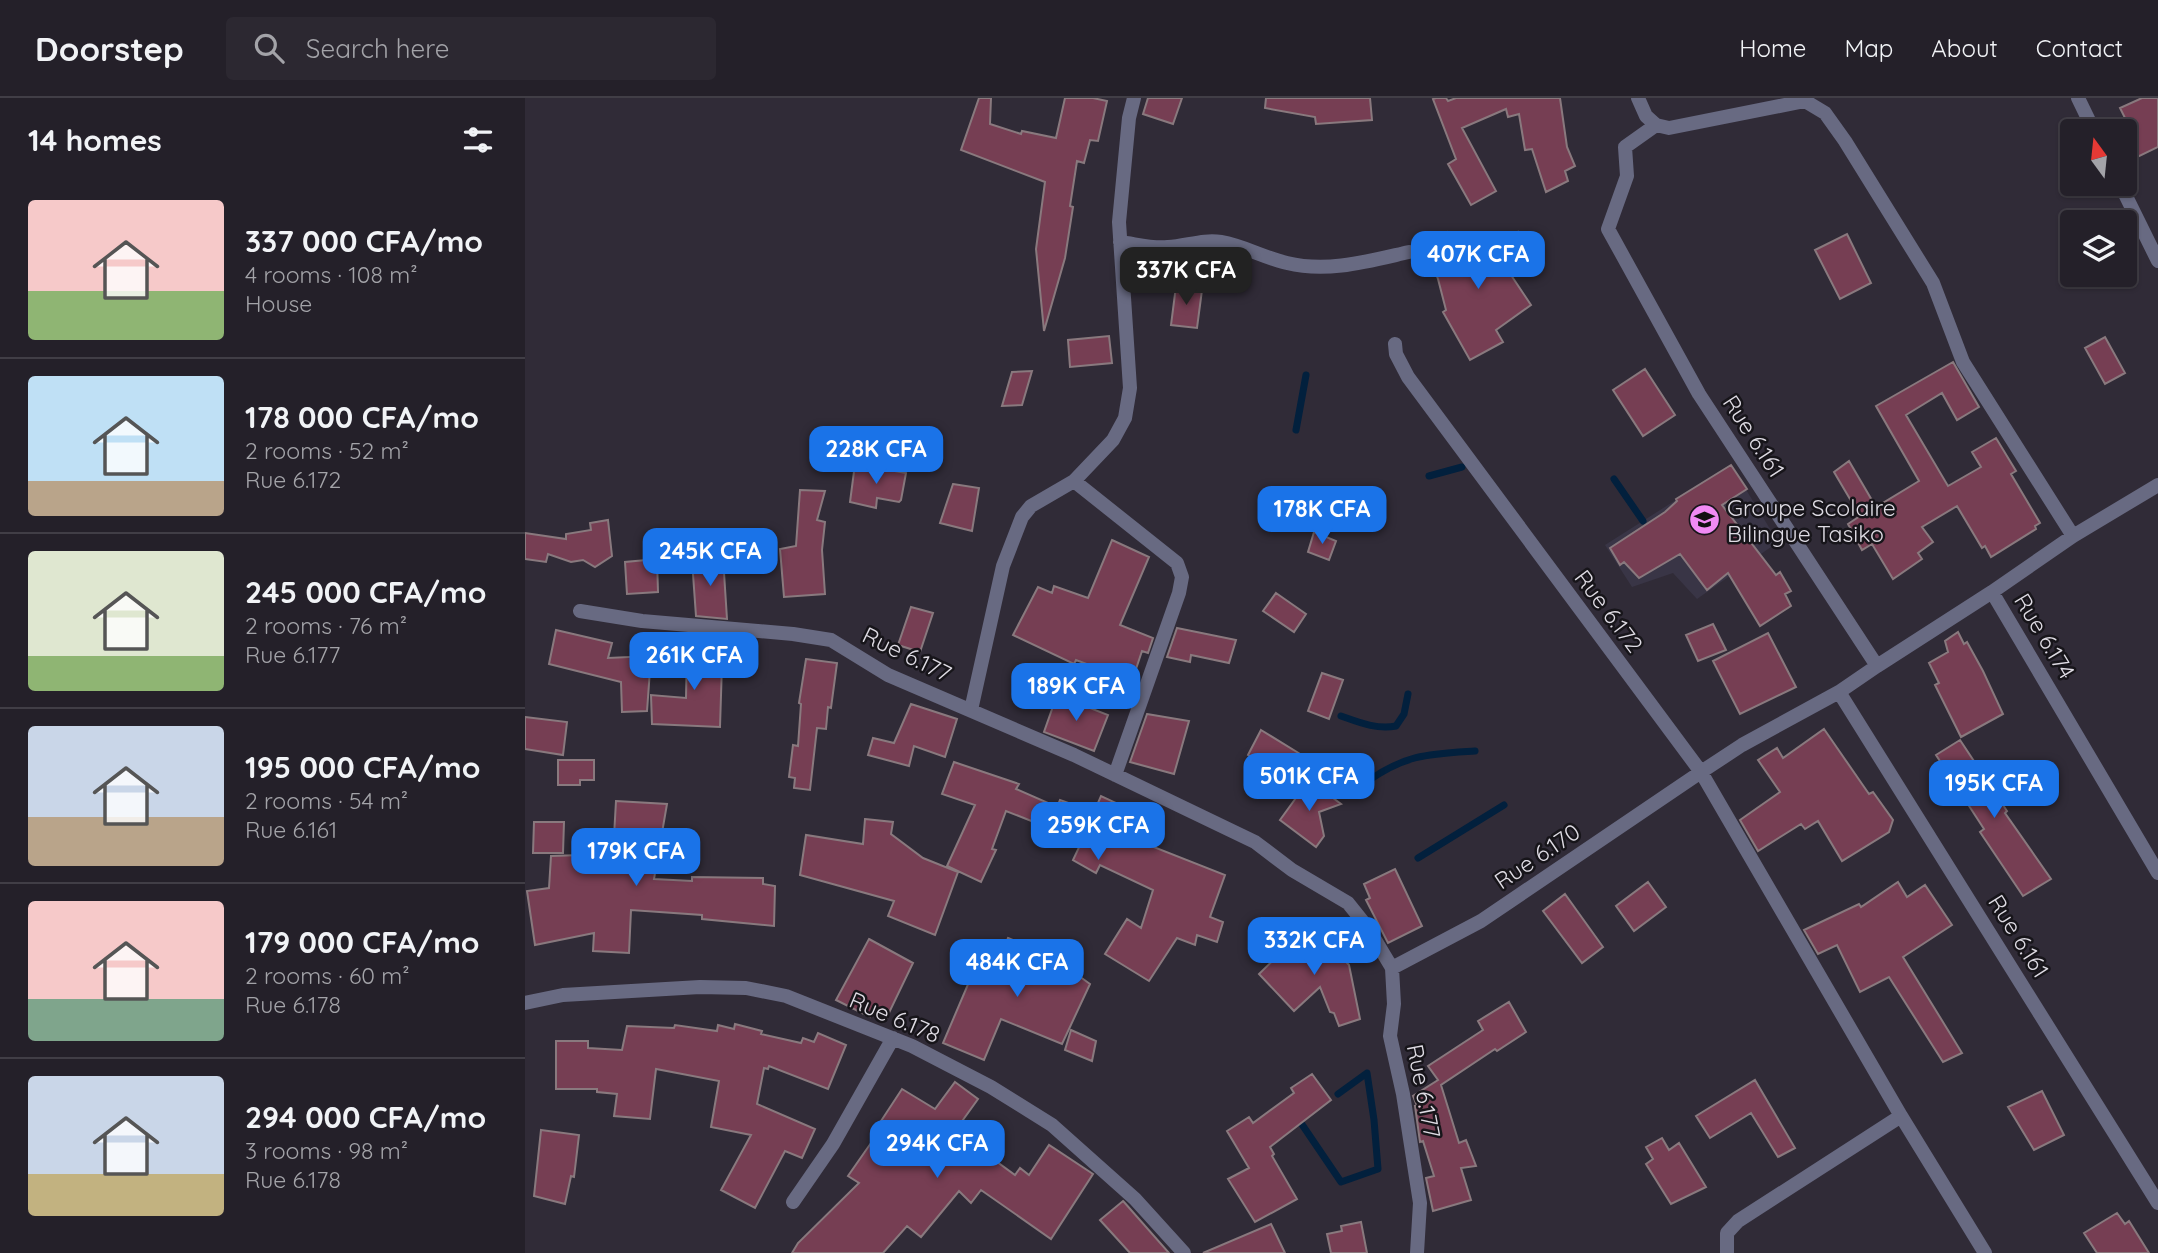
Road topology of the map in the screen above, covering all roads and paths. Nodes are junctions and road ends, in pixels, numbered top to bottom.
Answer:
1 (1134, 98) edge
2 (1638, 98) edge
3 (2078, 98) edge
4 (1805, 99) edge
5 (2088, 119) edge
6 (1656, 125) junction
7 (2126, 196) edge
8 (1120, 242) junction
9 (1409, 252) dead end
10 (2158, 261) edge
11 (1395, 344) dead end
12 (1073, 481) junction
13 (2158, 485) edge
14 (2073, 536) junction
15 (1992, 592) junction
16 (580, 611) dead end
17 (1877, 666) junction
18 (1839, 692) junction
19 (971, 710) junction
20 (1701, 772) junction
21 (1115, 775) junction
22 (2158, 873) edge
23 (1392, 968) junction
24 (525, 1003) edge
25 (893, 1038) junction
26 (1901, 1116) junction
27 (793, 1202) dead end
28 (2158, 1203) edge
29 (1184, 1253) edge
30 (1417, 1253) edge
31 (1727, 1253) edge
32 (1985, 1253) edge

1 - 8 street
2 - 6 street
3 - 5 street
4 - 6 street
4 - 14 street
6 - 17 street, Rue 6.161
7 - 10 street
8 - 9 street
8 - 12 street
11 - 20 street, Rue 6.172
12 - 19 street
12 - 21 street
13 - 14 street, Rue 6.174
14 - 15 street, Rue 6.174
15 - 17 street
15 - 22 street, Rue 6.174
16 - 19 street, Rue 6.177
17 - 18 street
18 - 20 street
18 - 28 street, Rue 6.161
19 - 21 street, Rue 6.177
20 - 23 street, Rue 6.170
20 - 26 street, Rue 6.172
21 - 23 street, Rue 6.177
23 - 30 street, Rue 6.177
24 - 25 street, Rue 6.178
25 - 27 street
25 - 29 street, Rue 6.178
26 - 31 street
26 - 32 street, Rue 6.172

